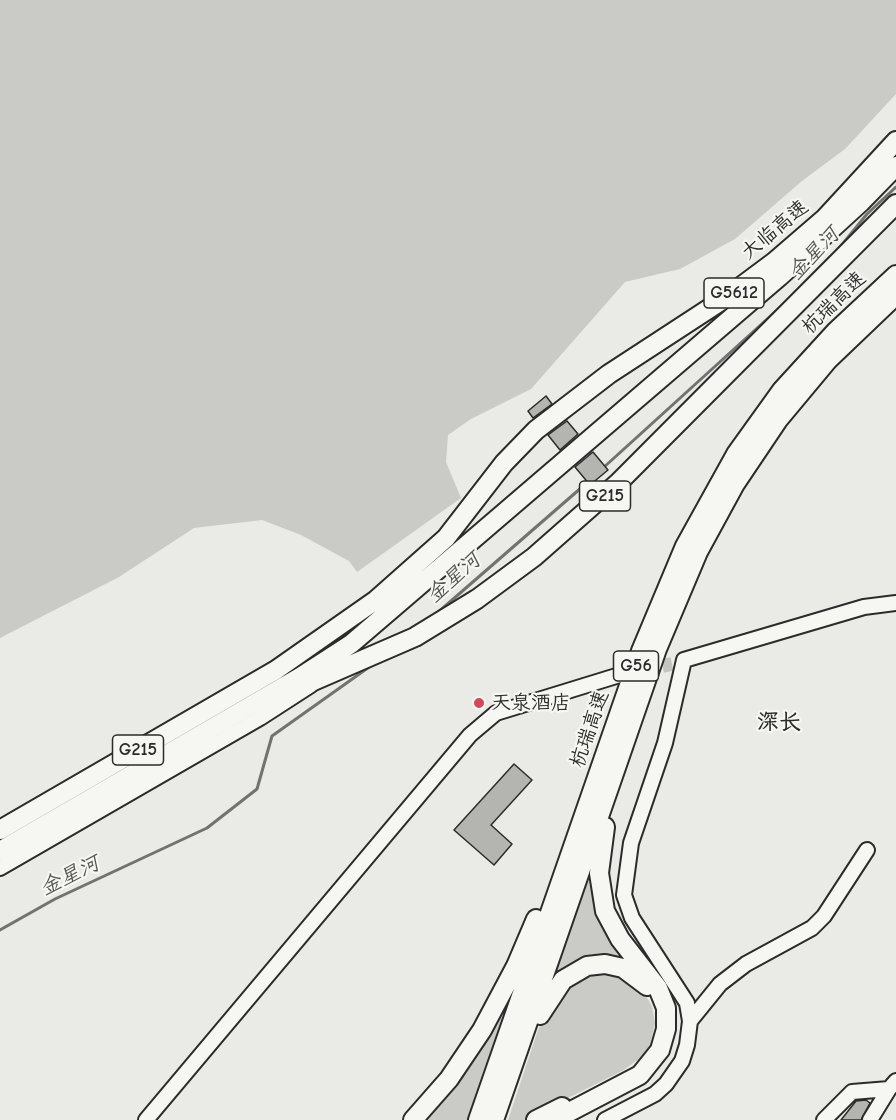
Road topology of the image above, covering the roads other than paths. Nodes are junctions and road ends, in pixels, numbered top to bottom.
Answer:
1 (896, 141) edge
2 (896, 166) edge
3 (896, 204) edge
4 (896, 275) edge
5 (896, 295) edge
6 (896, 603) edge
7 (276, 670) joint
8 (626, 673) tunnel mouth
9 (321, 678) junction
10 (248, 697) junction
11 (625, 742) junction
12 (593, 788) junction
13 (0, 830) edge
14 (867, 850) dead end
15 (0, 851) edge
16 (0, 868) edge
17 (690, 1021) junction
18 (892, 1085) edge
19 (488, 1115) edge
20 (146, 1120) edge
21 (413, 1120) edge
22 (536, 1120) edge
23 (554, 1120) edge
24 (605, 1120) edge
25 (824, 1120) edge
26 (870, 1120) edge

1 - 7 highway, 大临高速 / G5612
2 - 10 highway, 大临高速 / G5612
3 - 9 highway, G215
4 - 12 highway, 杭瑞高速 / G56
5 - 11 highway, 杭瑞高速 / G56
6 - 17 street
7 - 10 highway, G215
8 - 20 street
9 - 10 highway, G215
9 - 16 street
10 - 13 highway, G215
10 - 15 highway, G215
11 - 19 highway, 杭瑞高速 / G56
11 - 23 highway
12 - 19 highway, 杭瑞高速 / G56
12 - 21 highway
14 - 17 street
17 - 24 street
18 - 25 street
18 - 26 street
19 - 22 highway

